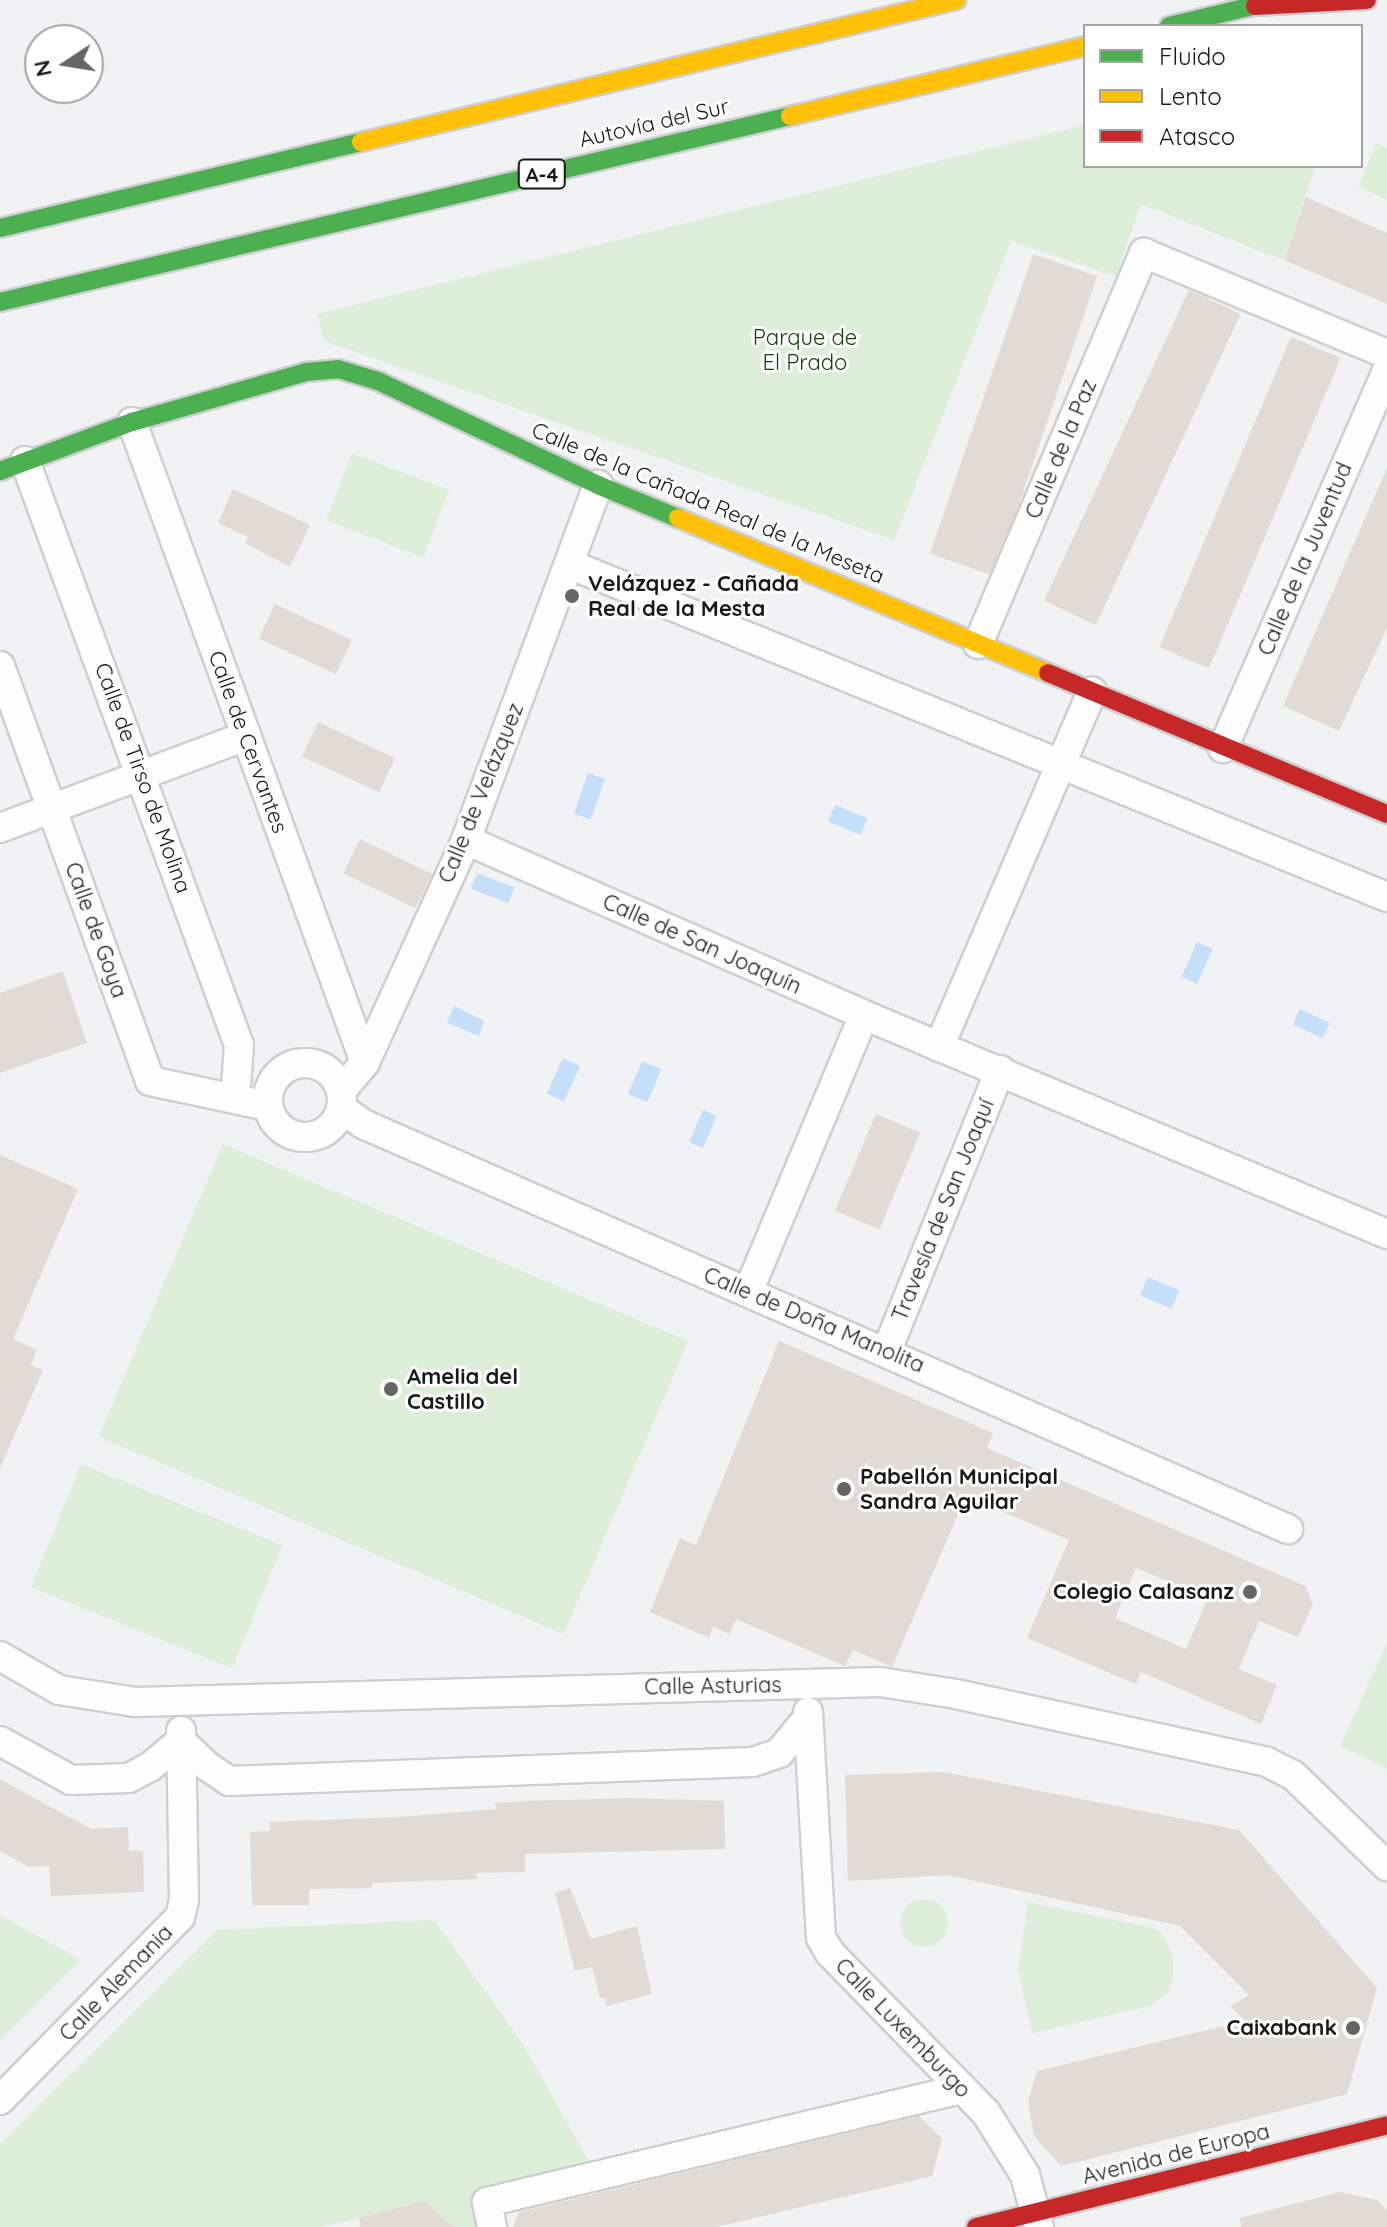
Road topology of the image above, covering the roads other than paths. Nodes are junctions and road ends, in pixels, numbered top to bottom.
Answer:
1 (956, 0) edge
2 (1278, 0) edge
3 (1367, 0) edge
4 (1255, 6) junction
5 (1178, 24) edge
6 (1083, 46) edge
7 (0, 228) edge
8 (0, 302) edge
9 (1387, 354) edge
10 (1387, 370) edge
11 (132, 422) junction
12 (13, 466) edge
13 (598, 485) junction
14 (569, 564) junction
15 (978, 644) junction
16 (0, 666) edge
17 (1092, 691) junction
18 (246, 736) junction
19 (1223, 748) junction
20 (1060, 762) junction
21 (142, 774) junction
22 (51, 807) junction
23 (1387, 814) edge
24 (0, 828) edge
25 (466, 840) junction
26 (1387, 897) edge
27 (864, 1015) junction
28 (939, 1047) junction
29 (365, 1062) junction
30 (1000, 1070) junction
31 (235, 1099) junction
32 (341, 1099) junction
33 (268, 1106) junction
34 (1387, 1234) edge
35 (748, 1292) junction
36 (887, 1350) junction
37 (1288, 1529) dead end
38 (0, 1656) edge
39 (807, 1684) junction
40 (179, 1700) junction
41 (808, 1718) junction
42 (0, 1741) edge
43 (181, 1741) junction
44 (1387, 1866) edge
45 (961, 2089) junction
46 (0, 2100) edge
47 (1387, 2125) edge
48 (1038, 2220) edge
49 (492, 2227) edge
50 (976, 2227) edge

1 - 7 main road
2 - 4 main road
3 - 4 main road
4 - 5 main road
6 - 8 main road, Autovía del Sur / A-4
9 - 15 street, Calle de la Paz
10 - 19 street, Calle de la Juventud
11 - 12 main road, Calle de la Cañada Real de la Meseta
11 - 13 main road, Calle de la Cañada Real de la Meseta
11 - 18 street, Calle de Cervantes
12 - 21 street, Calle de Tirso de Molina
13 - 14 street, Calle de Velázquez
13 - 15 main road, Calle de la Cañada Real de la Meseta
14 - 20 street
14 - 25 street, Calle de Velázquez
15 - 17 main road, Calle de la Cañada Real de la Meseta
16 - 22 street, Calle de Goya
17 - 19 main road, Calle de la Cañada Real de la Meseta
17 - 20 street
18 - 21 street
18 - 29 street, Calle de Cervantes
19 - 23 main road, Calle de la Cañada Real de la Meseta
20 - 26 street
20 - 28 street
21 - 22 street
21 - 31 street, Calle de Tirso de Molina
22 - 24 street
22 - 31 street, Calle de Goya
25 - 27 street, Calle de San Joaquín
25 - 29 street, Calle de Velázquez
27 - 28 street, Calle de San Joaquín
27 - 35 street
28 - 30 street, Calle de San Joaquín
29 - 32 street, Calle de Velázquez
30 - 34 street, Calle de San Joaquín
30 - 36 street, Travesía de San Joaquí
31 - 33 street, Calle de Goya
32 - 33 street
32 - 33 street
32 - 35 street, Calle de Doña Manolita
35 - 36 street, Calle de Doña Manolita
36 - 37 street, Calle de Doña Manolita
38 - 40 street, Calle Asturias
39 - 40 street, Calle Asturias
39 - 41 street, Calle Luxemburgo
39 - 44 street, Calle Asturias
40 - 43 street, Calle Alemania
41 - 43 street, Calle Asturias
41 - 45 street, Calle Luxemburgo
42 - 43 street
43 - 46 street, Calle Alemania
45 - 48 street, Calle Luxemburgo
45 - 49 street
47 - 48 main road, Avenida de Europa
48 - 50 main road, Avenida de Europa

